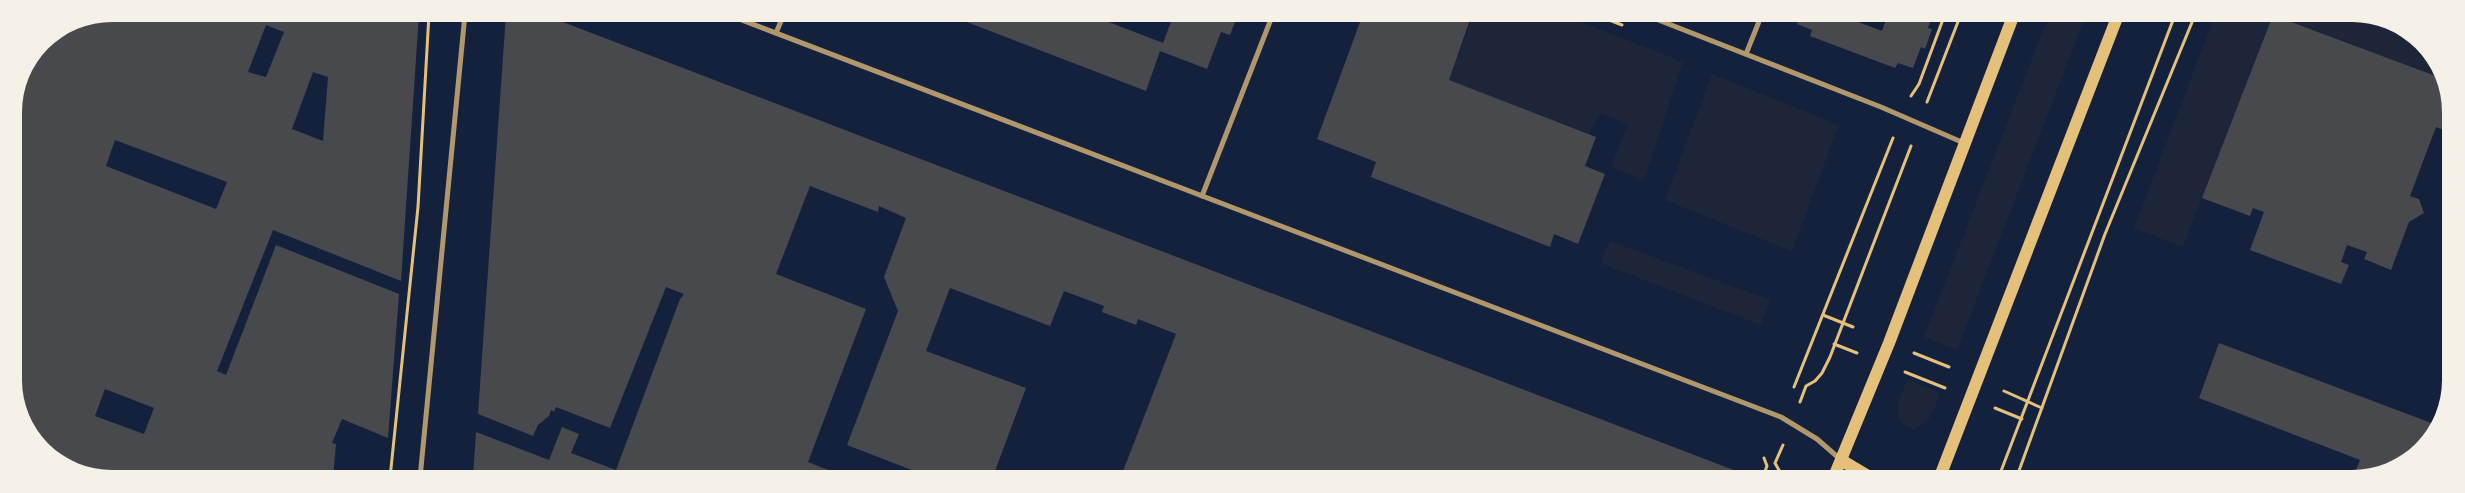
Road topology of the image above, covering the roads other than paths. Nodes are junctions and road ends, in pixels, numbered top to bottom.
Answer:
1 (1270, 22) edge
2 (1664, 22) edge
3 (1759, 22) edge
4 (2011, 22) edge
5 (2115, 22) edge
6 (464, 23) edge
7 (749, 23) edge
8 (780, 23) edge
9 (776, 33) junction
10 (1746, 54) junction
11 (1964, 143) junction
12 (1202, 196) junction
13 (1841, 460) junction
14 (421, 470) edge
15 (1837, 470) edge
16 (1851, 470) edge
17 (1858, 470) edge
18 (1942, 470) edge

1 - 12 street
2 - 10 street
3 - 10 street
4 - 11 main road
5 - 18 main road
6 - 14 street
7 - 9 street
8 - 9 street
9 - 12 street
10 - 11 street
11 - 13 main road
12 - 13 street
13 - 15 main road
13 - 16 main road
13 - 17 main road

